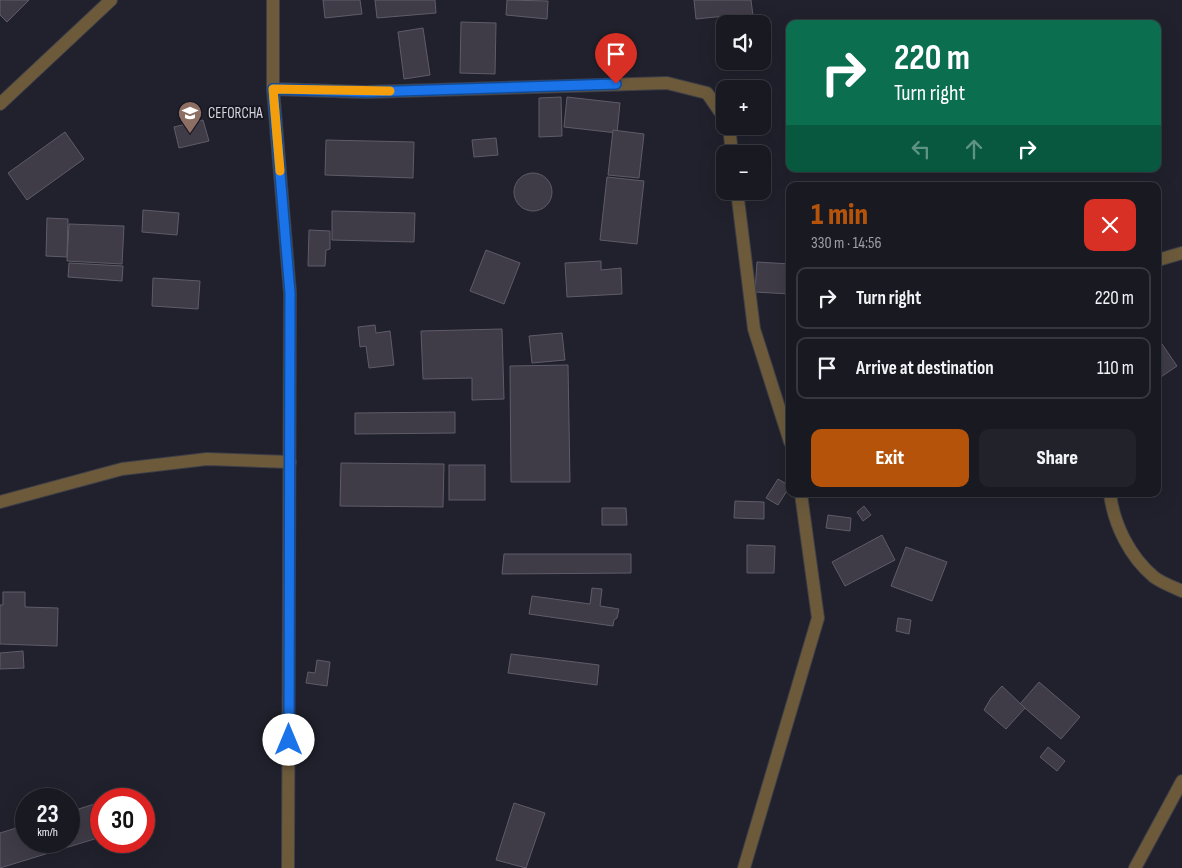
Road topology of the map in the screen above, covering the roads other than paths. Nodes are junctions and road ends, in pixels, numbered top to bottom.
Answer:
1 (111, 0) edge
2 (273, 0) edge
3 (273, 89) junction
4 (0, 104) edge
5 (716, 106) edge
6 (738, 200) edge
7 (1182, 253) edge
8 (1161, 259) edge
9 (786, 429) edge
10 (290, 462) junction
11 (801, 497) edge
12 (1110, 497) edge
13 (0, 502) edge
14 (1182, 591) edge
15 (1182, 781) edge
16 (288, 868) edge
17 (744, 868) edge
18 (1134, 868) edge

1 - 4 street
2 - 3 street
3 - 5 street
3 - 10 street
6 - 9 street
7 - 8 street
10 - 13 street
10 - 16 street
11 - 17 street
12 - 14 street
15 - 18 street

